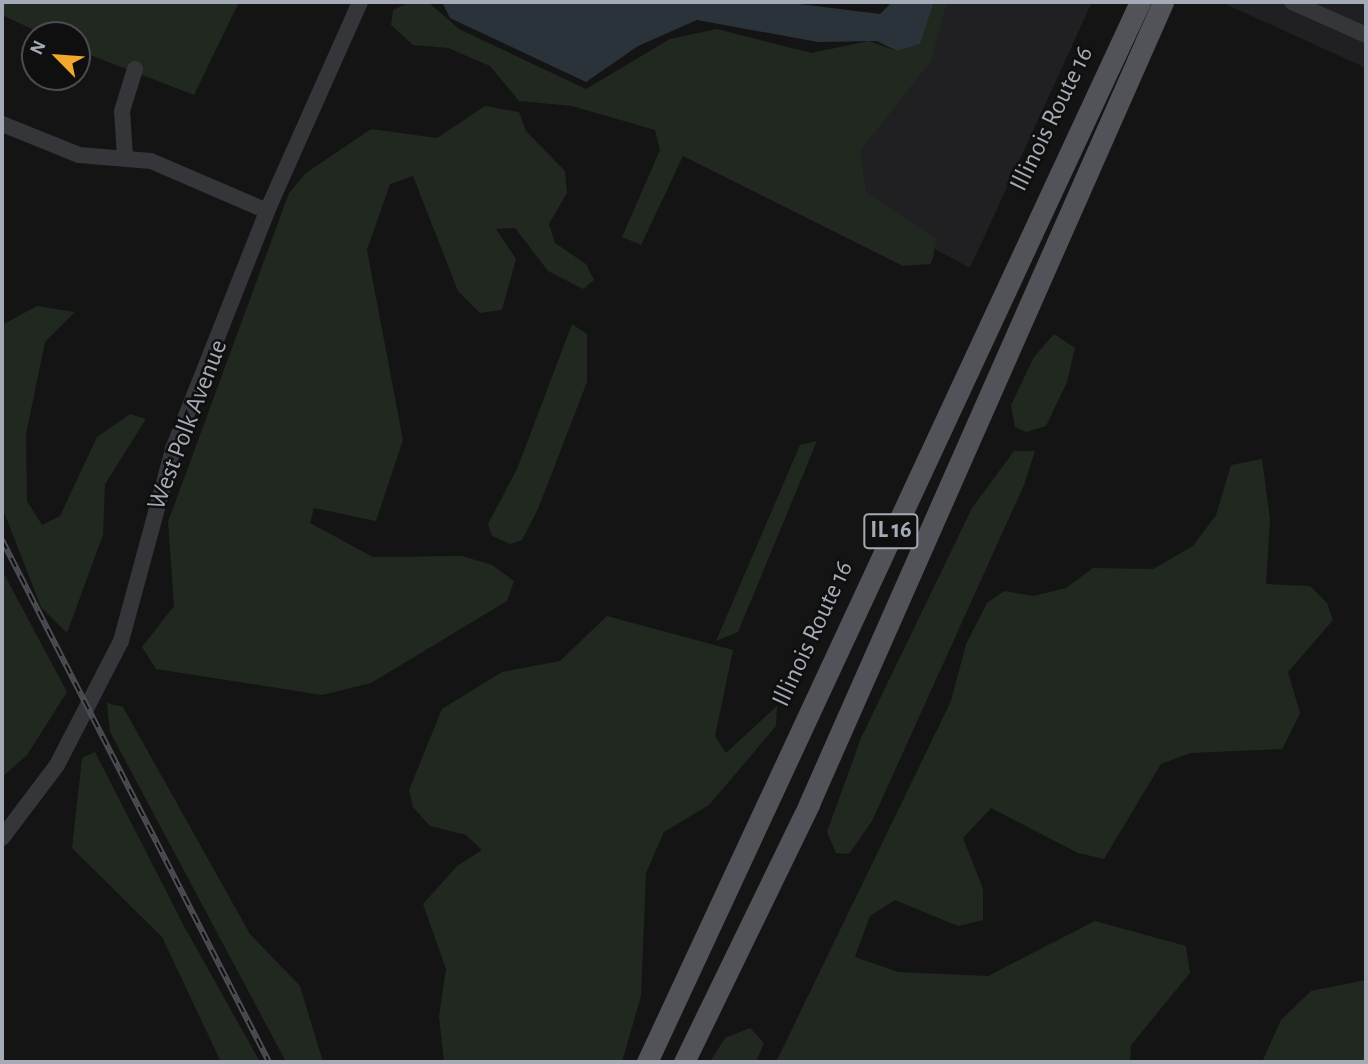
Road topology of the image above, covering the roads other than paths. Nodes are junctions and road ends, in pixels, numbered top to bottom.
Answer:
1 (360, 2) edge
2 (1140, 2) edge
3 (1163, 2) edge
4 (1292, 2) edge
5 (1366, 35) edge
6 (135, 68) dead end
7 (2, 124) edge
8 (125, 157) junction
9 (267, 211) junction
10 (2, 838) edge
11 (647, 1062) edge
12 (684, 1062) edge

1 - 9 street, West Polk Avenue
2 - 11 main road, Illinois Route 16 / IL 16
3 - 12 main road, Illinois Route 16 / IL 16
4 - 5 street
6 - 8 street
7 - 8 street
8 - 9 street
9 - 10 street, West Polk Avenue

